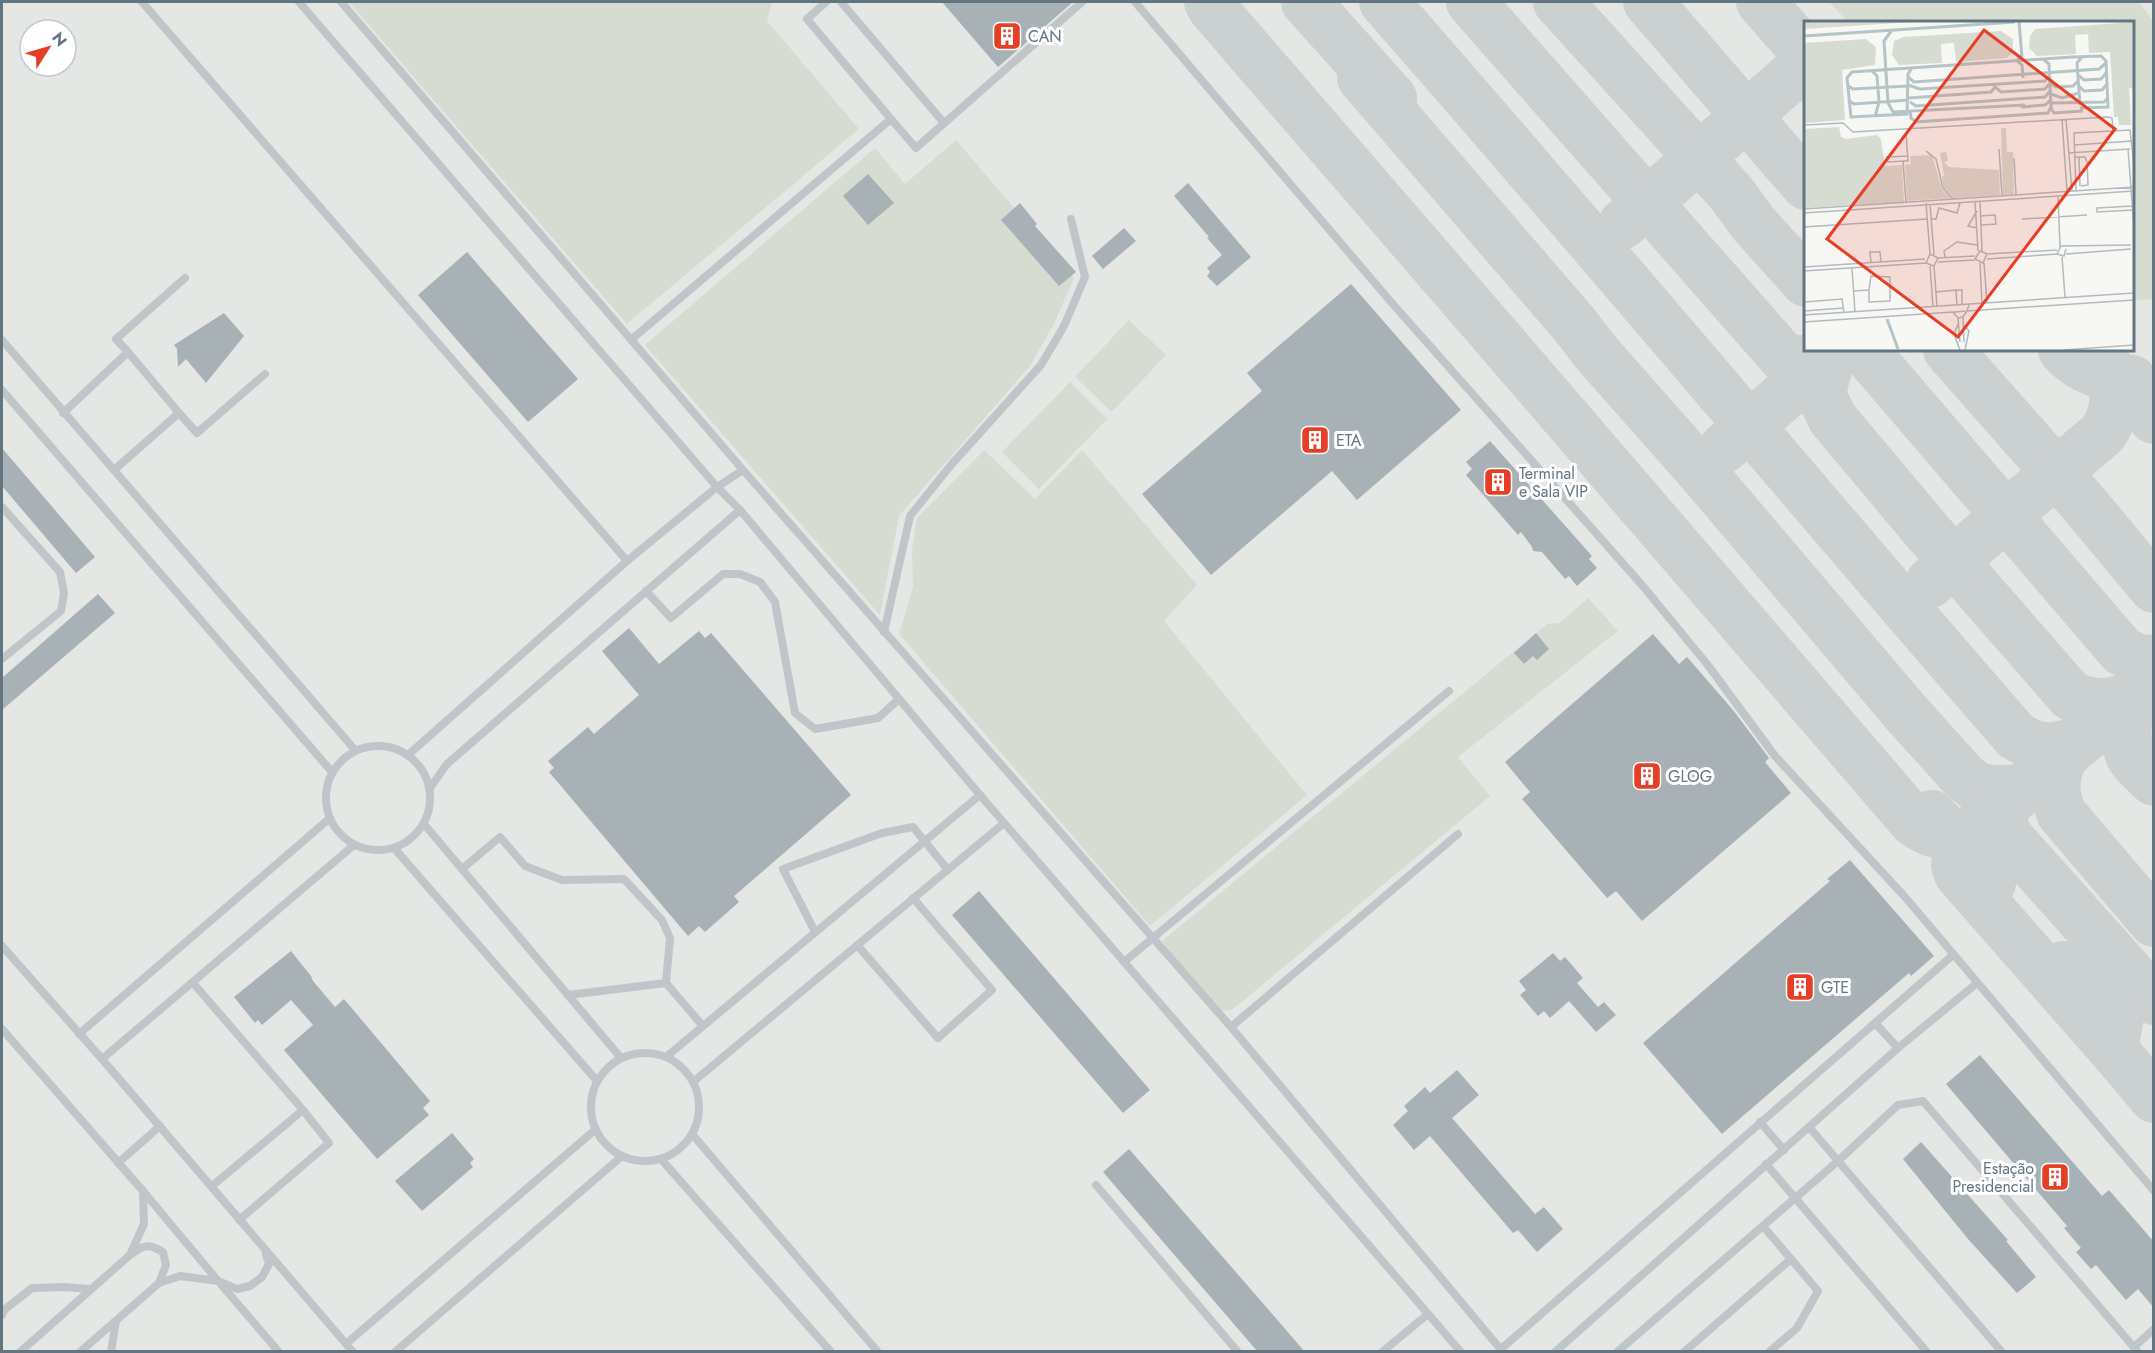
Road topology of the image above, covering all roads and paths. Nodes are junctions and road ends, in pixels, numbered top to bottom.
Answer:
1 (142, 2) edge
2 (298, 2) edge
3 (341, 2) edge
4 (826, 2) edge
5 (841, 2) edge
6 (1082, 2) edge
7 (1135, 2) edge
8 (891, 119) junction
9 (944, 123) junction
10 (1071, 219) dead end
11 (185, 278) dead end
12 (632, 339) junction
13 (2, 340) edge
14 (128, 352) junction
15 (265, 374) dead end
16 (2, 390) edge
17 (63, 413) junction
18 (179, 413) junction
19 (114, 470) junction
20 (743, 470) junction
21 (717, 487) junction
22 (2, 507) edge
23 (740, 510) junction
24 (627, 561) junction
25 (646, 591) junction
26 (884, 632) junction
27 (2, 659) edge
28 (1449, 691) dead end
29 (899, 699) junction
30 (355, 750) junction
31 (408, 756) junction
32 (332, 772) junction
33 (430, 788) junction
34 (980, 795) junction
35 (330, 818) junction
36 (1004, 823) junction
37 (424, 824) junction
38 (1458, 834) dead end
39 (924, 842) junction
40 (354, 845) junction
41 (394, 848) junction
42 (462, 869) junction
43 (948, 870) junction
44 (913, 898) junction
45 (815, 932) junction
46 (1153, 938) junction
47 (857, 945) junction
48 (2, 946) edge
49 (1953, 955) junction
50 (1124, 962) junction
51 (666, 982) junction
52 (1977, 982) junction
53 (193, 983) junction
54 (568, 995) junction
55 (1875, 1023) junction
56 (702, 1025) junction
57 (1230, 1027) junction
58 (2, 1029) edge
59 (79, 1034) junction
60 (1898, 1048) junction
61 (666, 1057) junction
62 (621, 1058) junction
63 (102, 1059) junction
64 (597, 1081) junction
65 (693, 1082) junction
66 (303, 1110) junction
67 (1760, 1122) junction
68 (160, 1126) junction
69 (1809, 1127) junction
70 (596, 1129) junction
71 (692, 1134) junction
72 (1784, 1150) junction
73 (622, 1156) junction
74 (661, 1159) junction
75 (1838, 1161) junction
76 (118, 1163) junction
77 (1766, 1164) junction
78 (1096, 1185) dead end
79 (212, 1186) junction
80 (143, 1191) junction
81 (2154, 1191) edge
82 (1796, 1198) junction
83 (239, 1220) junction
84 (1763, 1226) junction
85 (265, 1250) junction
86 (130, 1255) junction
87 (1791, 1259) junction
88 (218, 1281) junction
89 (159, 1283) junction
90 (91, 1289) junction
91 (1428, 1314) junction
92 (2, 1315) edge
93 (116, 1321) junction
94 (2154, 1329) edge
95 (347, 1343) junction
96 (2136, 1349) edge
97 (1502, 1350) edge
98 (20, 1352) edge
99 (80, 1352) edge
100 (111, 1352) edge
101 (279, 1352) edge
102 (353, 1352) edge
103 (395, 1352) edge
104 (831, 1352) edge
105 (878, 1352) edge
106 (1238, 1352) edge
107 (1382, 1352) edge
108 (1461, 1352) edge
109 (1555, 1352) edge
110 (1617, 1352) edge
111 (1684, 1352) edge
112 (1769, 1352) edge
113 (1927, 1352) edge
114 (2002, 1352) edge

1 - 24 lane
2 - 21 lane
3 - 12 lane
4 - 8 lane
5 - 9 lane
6 - 9 lane
7 - 49 lane
8 - 9 lane
8 - 12 lane
10 - 26 lane
11 - 14 lane
12 - 20 lane
13 - 17 lane
14 - 17 lane
14 - 18 lane
15 - 18 lane
16 - 32 lane
17 - 19 lane
18 - 19 lane
19 - 30 lane
20 - 21 lane
20 - 26 lane
21 - 23 lane
21 - 24 lane
22 - 27 lane
23 - 25 lane
23 - 29 lane
24 - 31 lane
25 - 29 lane
25 - 33 lane
26 - 46 lane
28 - 46 lane
29 - 34 lane
30 - 31 lane
30 - 32 lane
31 - 33 lane
32 - 35 lane
33 - 37 lane
34 - 36 lane
34 - 39 lane
35 - 40 lane
35 - 59 lane
36 - 43 lane
36 - 50 lane
37 - 41 lane
37 - 42 lane
38 - 57 lane
39 - 43 lane
39 - 45 lane
39 - 45 lane
40 - 41 lane
40 - 53 lane
41 - 64 lane
42 - 51 lane
42 - 54 lane
43 - 44 lane
44 - 47 lane
44 - 47 lane
45 - 56 lane
46 - 50 lane
46 - 57 lane
47 - 65 lane
48 - 59 lane
49 - 52 lane
49 - 55 lane
50 - 91 lane
51 - 54 lane
51 - 56 lane
52 - 60 lane
52 - 81 lane
53 - 63 lane
53 - 66 lane
54 - 62 lane
55 - 60 lane
55 - 67 lane
56 - 61 lane
57 - 97 lane
58 - 76 lane
59 - 63 lane
60 - 69 lane
61 - 62 lane
61 - 65 lane
62 - 64 lane
63 - 68 lane
64 - 70 lane
65 - 71 lane
66 - 79 lane
66 - 83 lane
67 - 72 lane
67 - 97 lane
68 - 76 lane
68 - 79 lane
69 - 72 lane
69 - 75 lane
70 - 73 lane
70 - 95 lane
71 - 74 lane
71 - 105 lane
72 - 77 lane
73 - 74 lane
73 - 103 lane
74 - 104 lane
75 - 82 lane
75 - 96 lane
75 - 114 lane
76 - 80 lane
77 - 82 lane
77 - 109 lane
78 - 106 lane
79 - 83 lane
80 - 86 lane
80 - 88 lane
82 - 84 lane
82 - 113 lane
83 - 85 lane
84 - 87 lane
84 - 110 lane
85 - 88 lane
85 - 95 lane
86 - 89 lane
86 - 90 lane
87 - 111 lane
87 - 112 lane
88 - 89 lane
88 - 101 lane
89 - 93 lane
90 - 92 lane
90 - 98 lane
91 - 107 lane
91 - 108 lane
93 - 99 lane
93 - 100 lane
94 - 96 lane
95 - 102 lane

